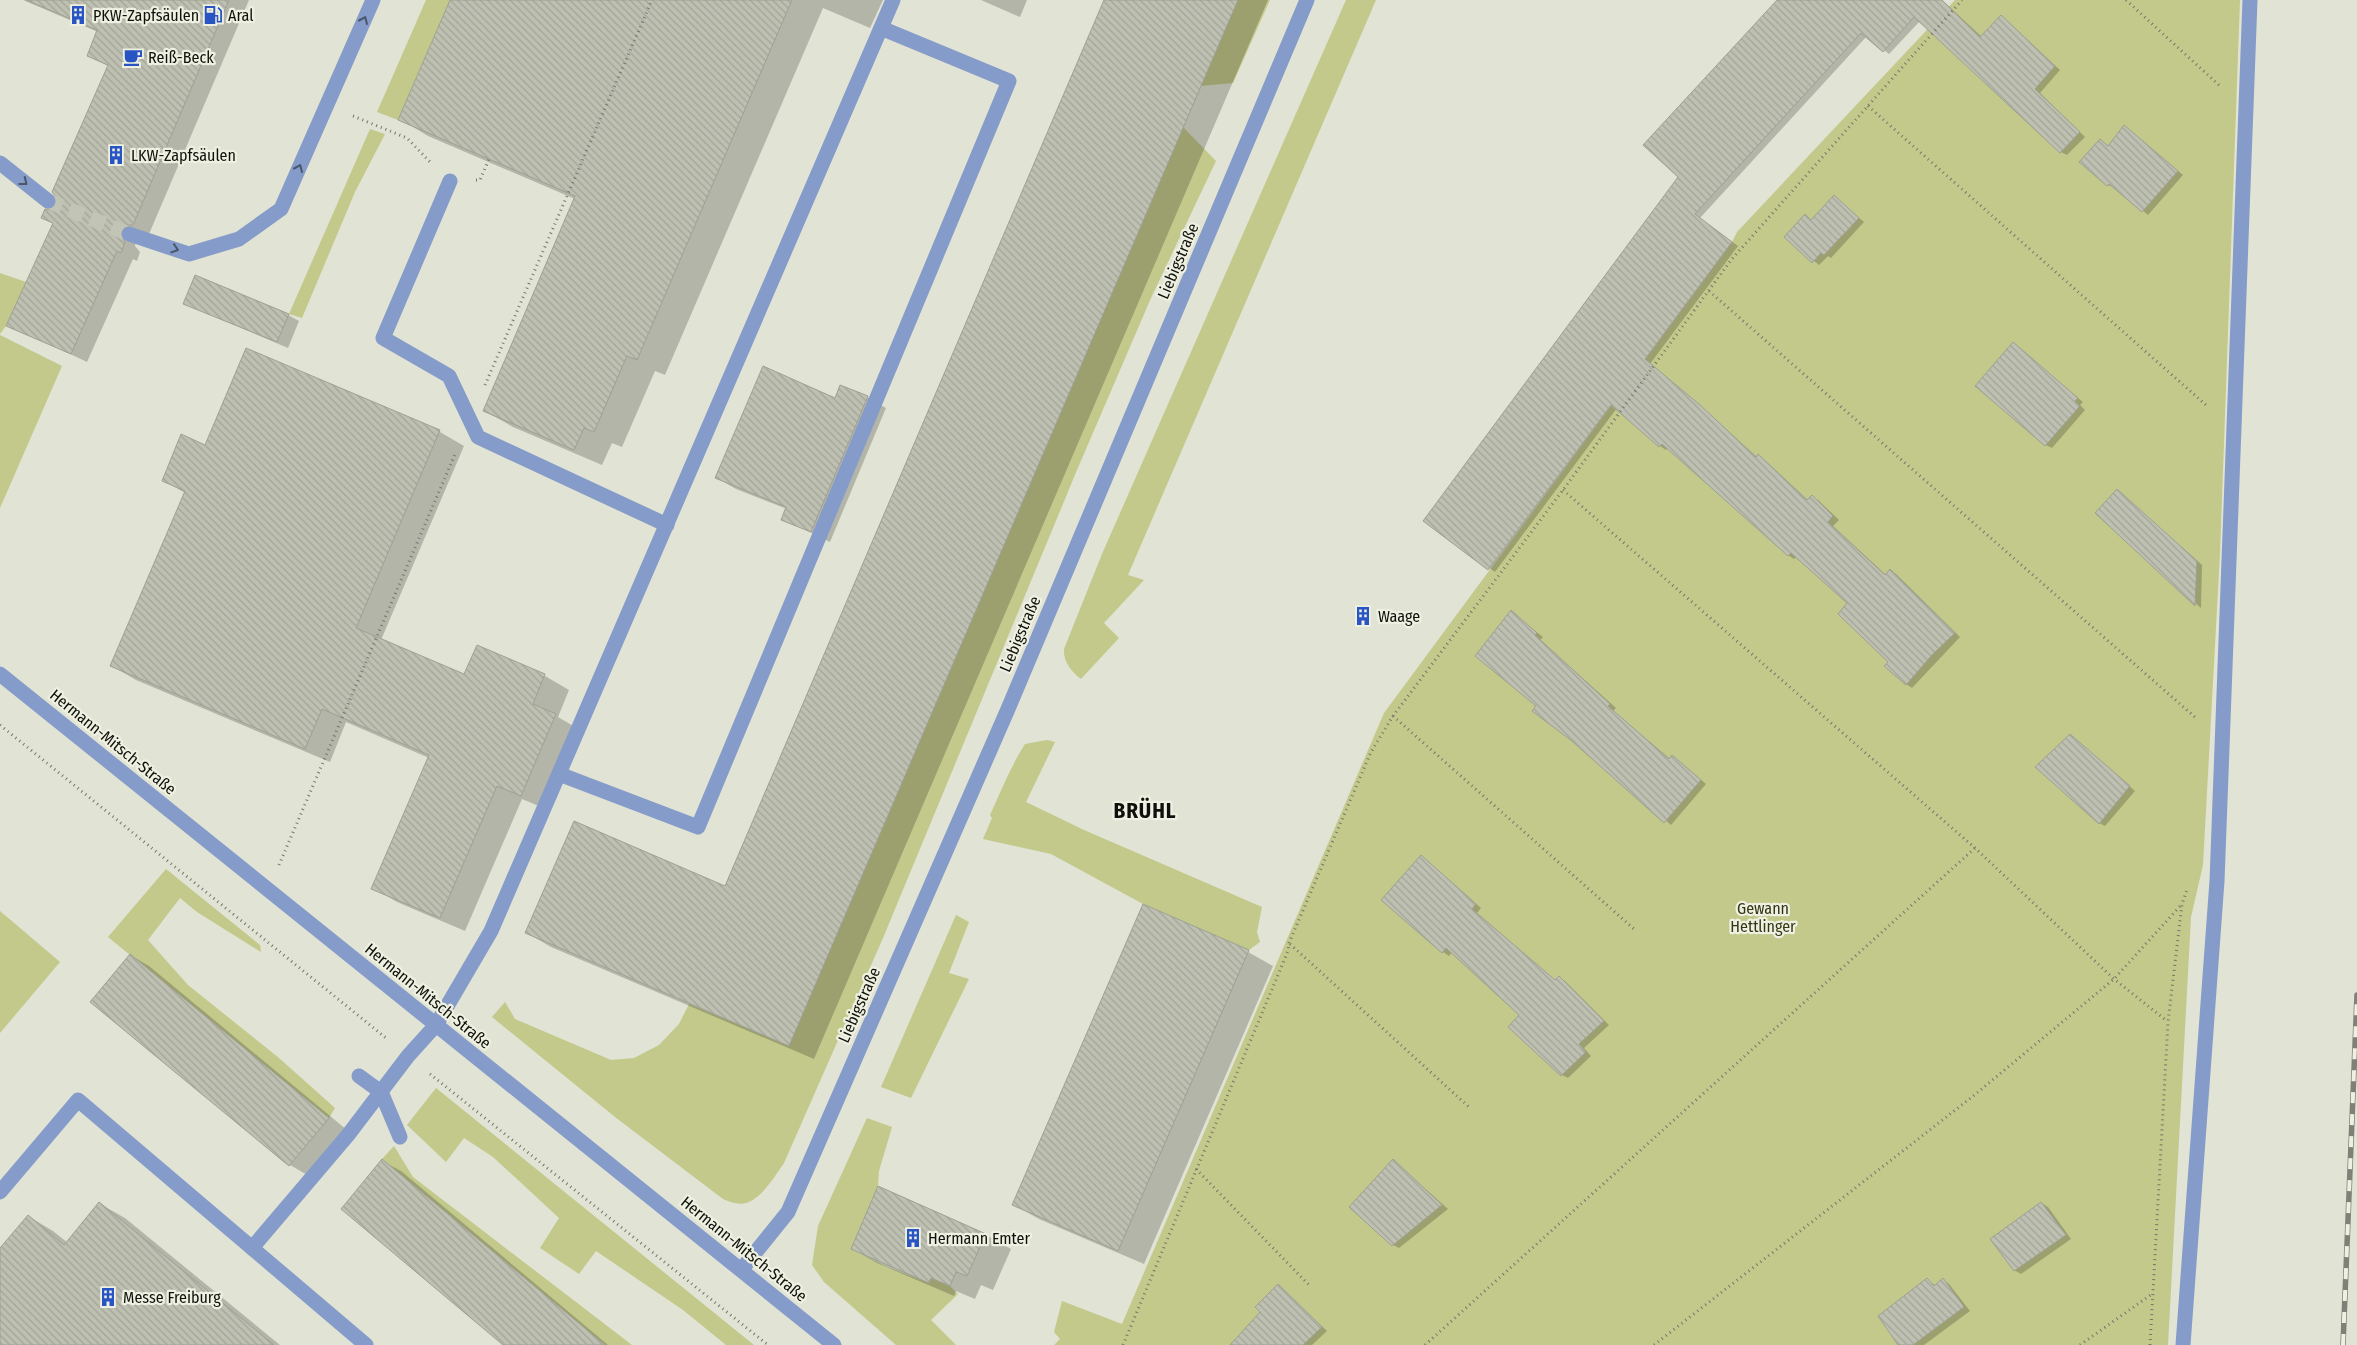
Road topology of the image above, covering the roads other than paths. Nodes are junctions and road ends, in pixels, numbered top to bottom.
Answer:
1 (373, 0) edge
2 (893, 0) edge
3 (1308, 0) edge
4 (2250, 0) edge
5 (881, 28) junction
6 (0, 163) edge
7 (450, 181) road end
8 (48, 201) tunnel mouth
9 (129, 234) tunnel mouth
10 (667, 525) junction
11 (0, 674) edge
12 (559, 774) junction
13 (436, 1025) junction
14 (359, 1076) dead end
15 (381, 1092) junction
16 (400, 1137) dead end
17 (0, 1192) edge
18 (252, 1248) junction
19 (742, 1269) junction
20 (366, 1345) edge
21 (834, 1345) edge
22 (2183, 1345) edge

9 -> 1 street
2 - 5 street
3 - 19 street, Liebigstraße
4 - 22 street
5 - 10 street
5 - 12 street
6 -> 8 street
7 - 10 street
10 - 12 street
11 - 13 street, Hermann-Mitsch-Straße
12 - 13 street
13 - 15 street
13 - 19 street, Hermann-Mitsch-Straße
14 - 15 street
15 - 16 street
15 - 18 street
17 - 18 street
18 - 20 street
19 - 21 street, Hermann-Mitsch-Straße

